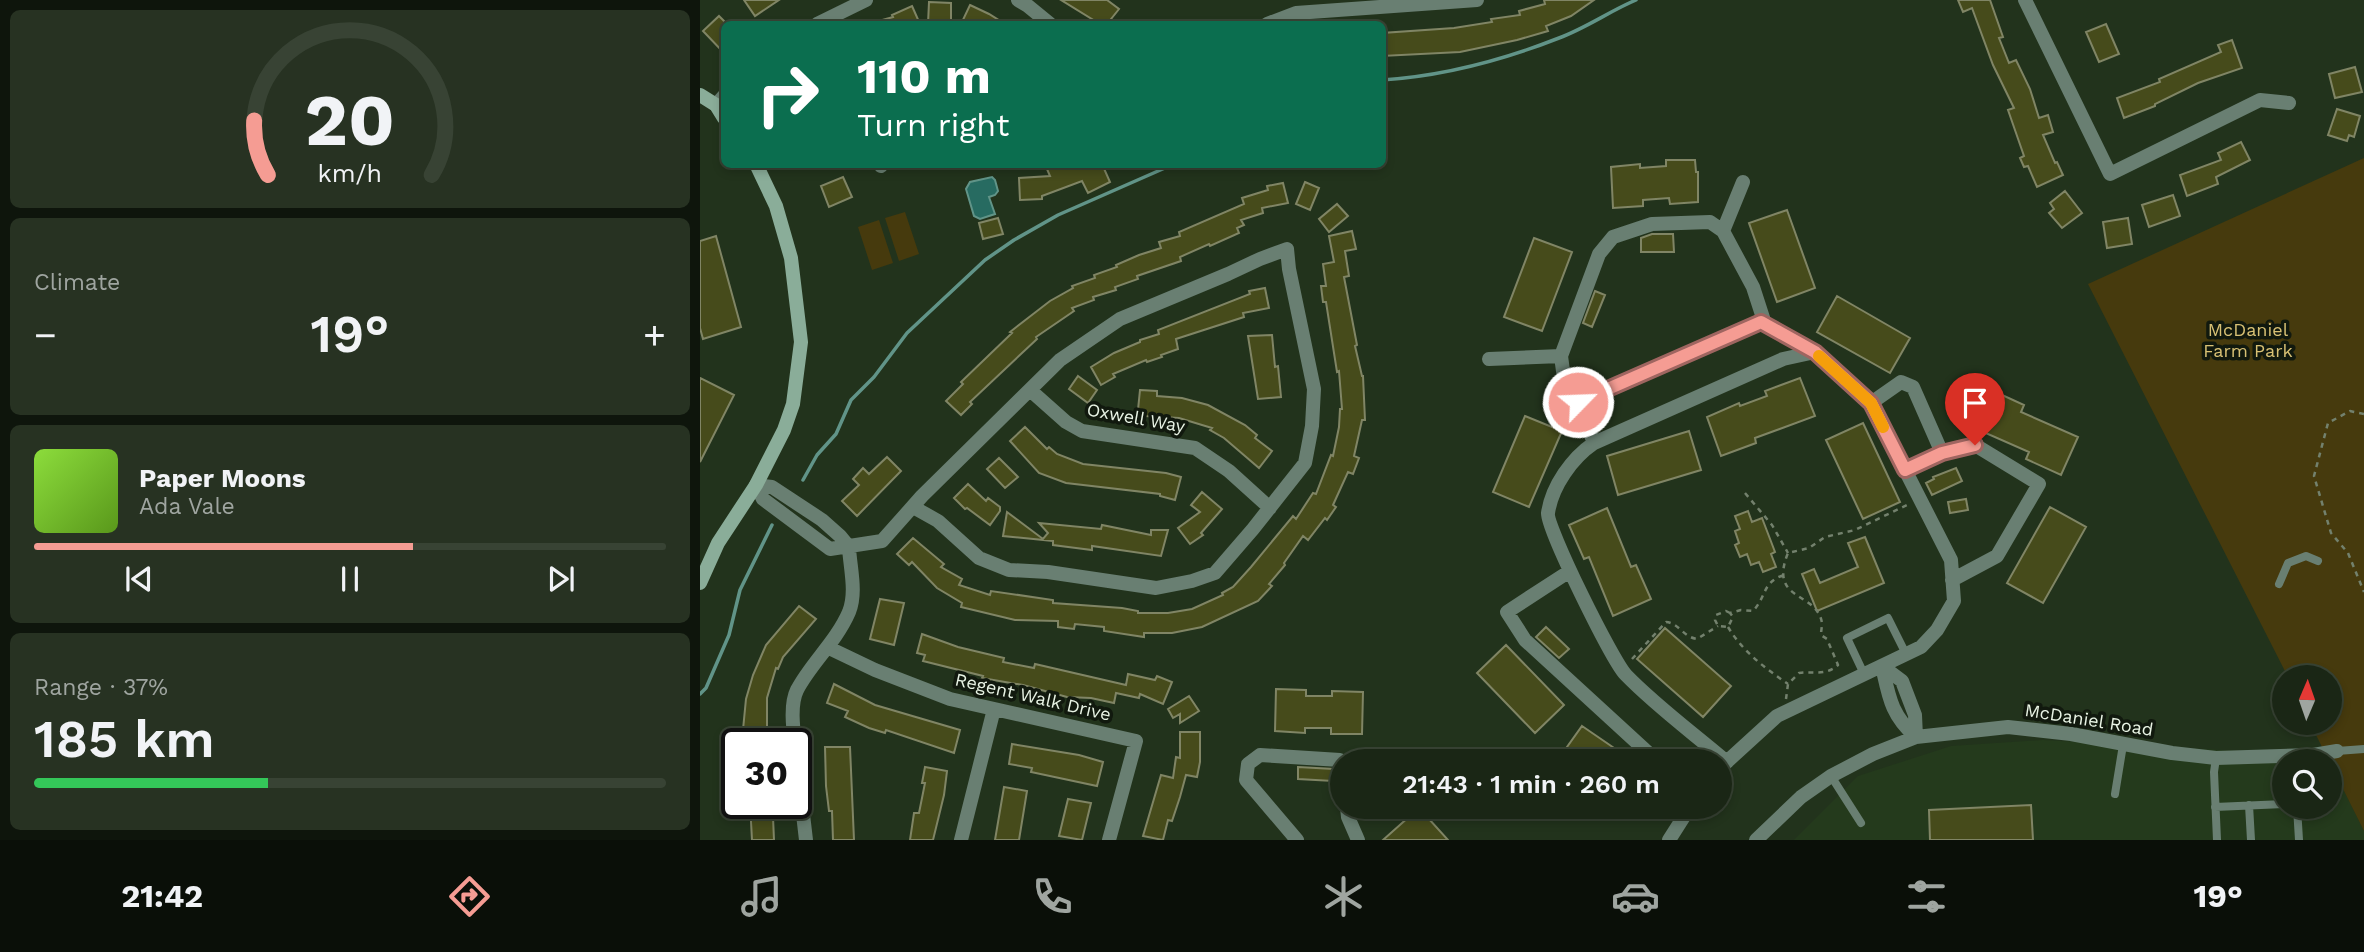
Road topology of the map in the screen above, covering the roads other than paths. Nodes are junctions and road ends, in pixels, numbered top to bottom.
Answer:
1 (866, 0) edge
2 (1018, 0) edge
3 (1287, 0) edge
4 (1477, 0) edge
5 (2025, 0) edge
6 (1431, 1) edge
7 (1296, 13) junction
8 (823, 21) edge
9 (1046, 21) edge
10 (1274, 21) edge
11 (700, 95) edge
12 (720, 100) edge
13 (2289, 103) dead end
14 (758, 168) edge
15 (1743, 182) dead end
16 (1723, 231) junction
17 (1765, 324) junction
18 (1815, 352) junction
19 (1561, 356) junction
20 (1489, 359) dead end
21 (1030, 390) junction
22 (1578, 402) junction
23 (1871, 403) junction
24 (1594, 443) junction
25 (1942, 453) junction
26 (1905, 470) junction
27 (756, 485) junction
28 (913, 507) junction
29 (1270, 508) junction
30 (849, 547) junction
31 (2318, 561) dead end
32 (1570, 571) junction
33 (1952, 580) junction
34 (700, 583) edge
35 (2279, 584) dead end
36 (829, 648) junction
37 (1906, 654) junction
38 (1882, 666) junction
39 (1864, 674) junction
40 (994, 709) junction
41 (793, 728) edge
42 (1916, 737) junction
43 (2123, 745) junction
44 (1644, 749) edge
45 (1706, 749) edge
46 (2364, 749) edge
47 (2342, 751) edge
48 (2272, 756) edge
49 (1732, 757) edge
50 (2216, 758) junction
51 (1330, 759) edge
52 (1831, 776) junction
53 (2115, 794) dead end
54 (2272, 804) edge
55 (2249, 805) junction
56 (2216, 807) junction
57 (804, 819) edge
58 (1349, 819) edge
59 (1682, 819) edge
60 (2298, 819) edge
61 (1861, 823) dead end
62 (806, 840) edge
63 (961, 840) edge
64 (1109, 840) edge
65 (1297, 840) edge
66 (1358, 840) edge
67 (1669, 840) edge
68 (1756, 840) edge
69 (2217, 840) edge
70 (2251, 840) edge
71 (2299, 840) edge

1 - 8 street
2 - 9 street
3 - 7 street
4 - 6 street
5 - 13 street
6 - 7 street
7 - 10 street
11 - 12 street
14 - 27 street
15 - 16 street
16 - 17 street
16 - 19 street
17 - 18 street
17 - 22 street
18 - 23 street
18 - 24 street
19 - 20 street
19 - 22 street
21 - 28 street
21 - 29 street, Oxwell Way
21 - 29 street
22 - 24 street
23 - 25 street
23 - 26 street
24 - 32 street
25 - 26 street
25 - 33 street
26 - 33 street
27 - 30 street
27 - 34 street
28 - 29 street
28 - 30 street
30 - 36 street
31 - 35 lane
32 - 44 street
32 - 45 street
33 - 37 street
36 - 40 street, Regent Walk Drive
36 - 41 street
37 - 38 street
37 - 39 lane
38 - 39 street
38 - 42 street
39 - 49 street
40 - 63 street
40 - 64 street, Regent Walk Drive
42 - 43 street, McDaniel Road
42 - 52 street, McDaniel Road
43 - 50 street, McDaniel Road
43 - 53 lane
46 - 47 lane, McDaniel Road
48 - 50 street, McDaniel Road
50 - 56 lane
51 - 65 street
52 - 61 lane
52 - 68 street, McDaniel Road
54 - 55 lane
55 - 56 lane
55 - 70 lane
56 - 69 lane
57 - 62 street
58 - 66 street
59 - 67 street
60 - 71 lane

